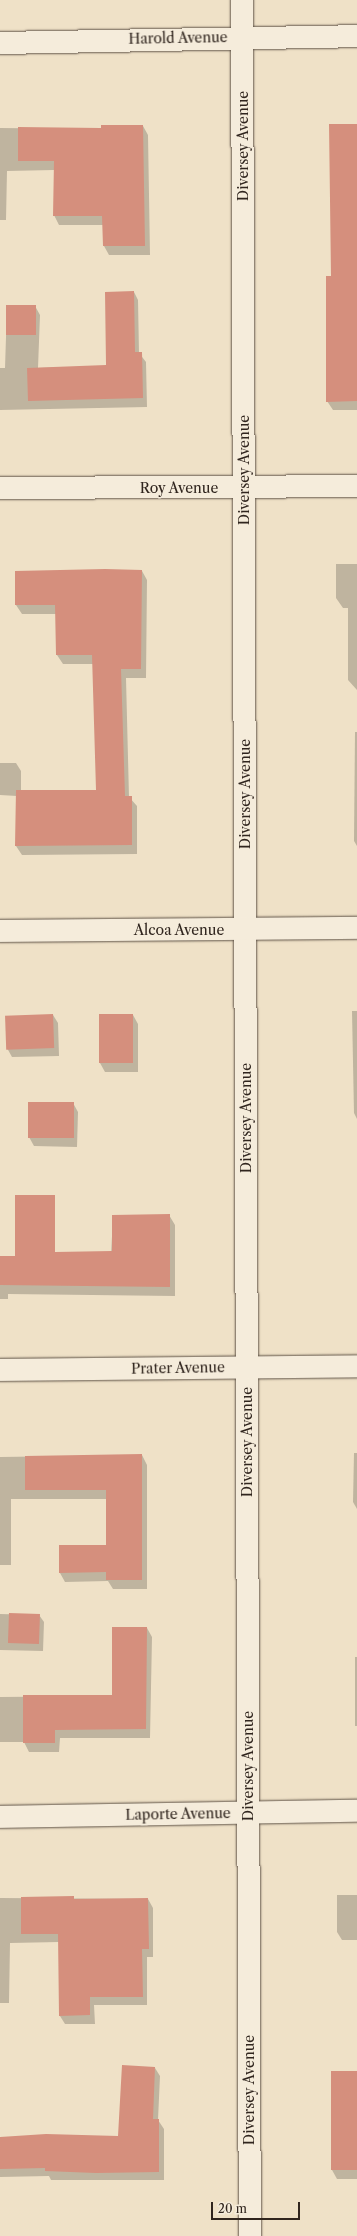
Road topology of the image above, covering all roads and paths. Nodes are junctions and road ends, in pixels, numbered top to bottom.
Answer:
1 (242, 0) edge
2 (243, 36) junction
3 (357, 36) edge
4 (0, 42) edge
5 (357, 486) edge
6 (0, 488) edge
7 (244, 488) junction
8 (357, 928) edge
9 (245, 930) junction
10 (0, 931) edge
11 (357, 1366) edge
12 (247, 1367) junction
13 (0, 1370) edge
14 (357, 1812) edge
15 (249, 1813) junction
16 (0, 1817) edge
17 (250, 2236) edge

1 - 2 street, Diversey Avenue
2 - 3 street, Harold Avenue
2 - 4 street, Harold Avenue
2 - 7 street, Diversey Avenue
5 - 7 street, Roy Avenue
6 - 7 street, Roy Avenue
7 - 9 street, Diversey Avenue
8 - 9 street, Alcoa Avenue
9 - 10 street, Alcoa Avenue
9 - 12 street, Diversey Avenue
11 - 12 street, Prater Avenue
12 - 13 street, Prater Avenue
12 - 15 street, Diversey Avenue
14 - 15 street, Laporte Avenue
15 - 16 street, Laporte Avenue
15 - 17 street, Diversey Avenue

